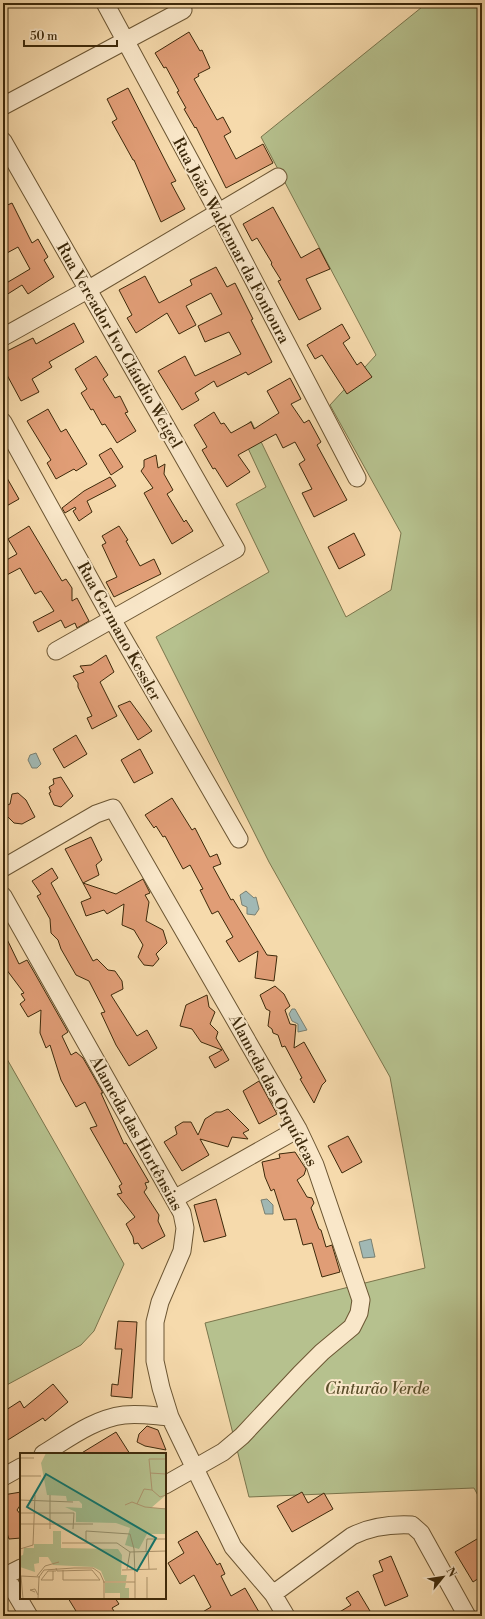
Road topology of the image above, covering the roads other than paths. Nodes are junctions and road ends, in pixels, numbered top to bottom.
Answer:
1 (105, 3) edge
2 (183, 10) dead end
3 (125, 40) junction
4 (3, 106) edge
5 (3, 141) edge
6 (278, 177) dead end
7 (218, 212) junction
8 (89, 289) junction
9 (3, 337) edge
10 (3, 422) edge
11 (357, 478) dead end
12 (112, 619) junction
13 (56, 651) dead end
14 (239, 839) dead end
15 (3, 868) edge
16 (3, 896) edge
17 (298, 1129) junction
18 (174, 1199) junction
19 (170, 1417) junction
20 (45, 1453) edge
21 (20, 1468) edge
22 (196, 1469) junction
23 (3, 1477) edge
24 (166, 1485) edge
25 (20, 1569) edge
26 (4, 1577) edge
27 (273, 1594) junction
28 (29, 1616) edge
29 (286, 1616) edge
30 (467, 1616) edge

1 - 3 street, Rua João Waldemar da Fontoura
2 - 3 street
3 - 4 street
3 - 7 street, Rua João Waldemar da Fontoura
5 - 8 street, Rua Vereador Ivo Cláudio Weigel
6 - 7 street
7 - 8 street
7 - 11 street, Rua João Waldemar da Fontoura
8 - 9 street
8 - 12 street, Rua Vereador Ivo Cláudio Weigel
10 - 12 street, Rua Germano Kessler
12 - 13 street
12 - 14 street, Rua Germano Kessler
15 - 17 street, Alameda das Orquídeas
16 - 18 street, Alameda das Hortênsias
17 - 18 street
17 - 22 street, Alameda das Orquídeas
18 - 19 street, Alameda das Hortênsias
19 - 20 street
19 - 22 street, Alameda das Hortênsias
21 - 23 street
22 - 24 street, Alameda das Orquídeas
22 - 27 street, Alameda das Hortênsias
25 - 26 street
26 - 28 street
27 - 29 street, Alameda das Hortênsias
27 - 30 street

